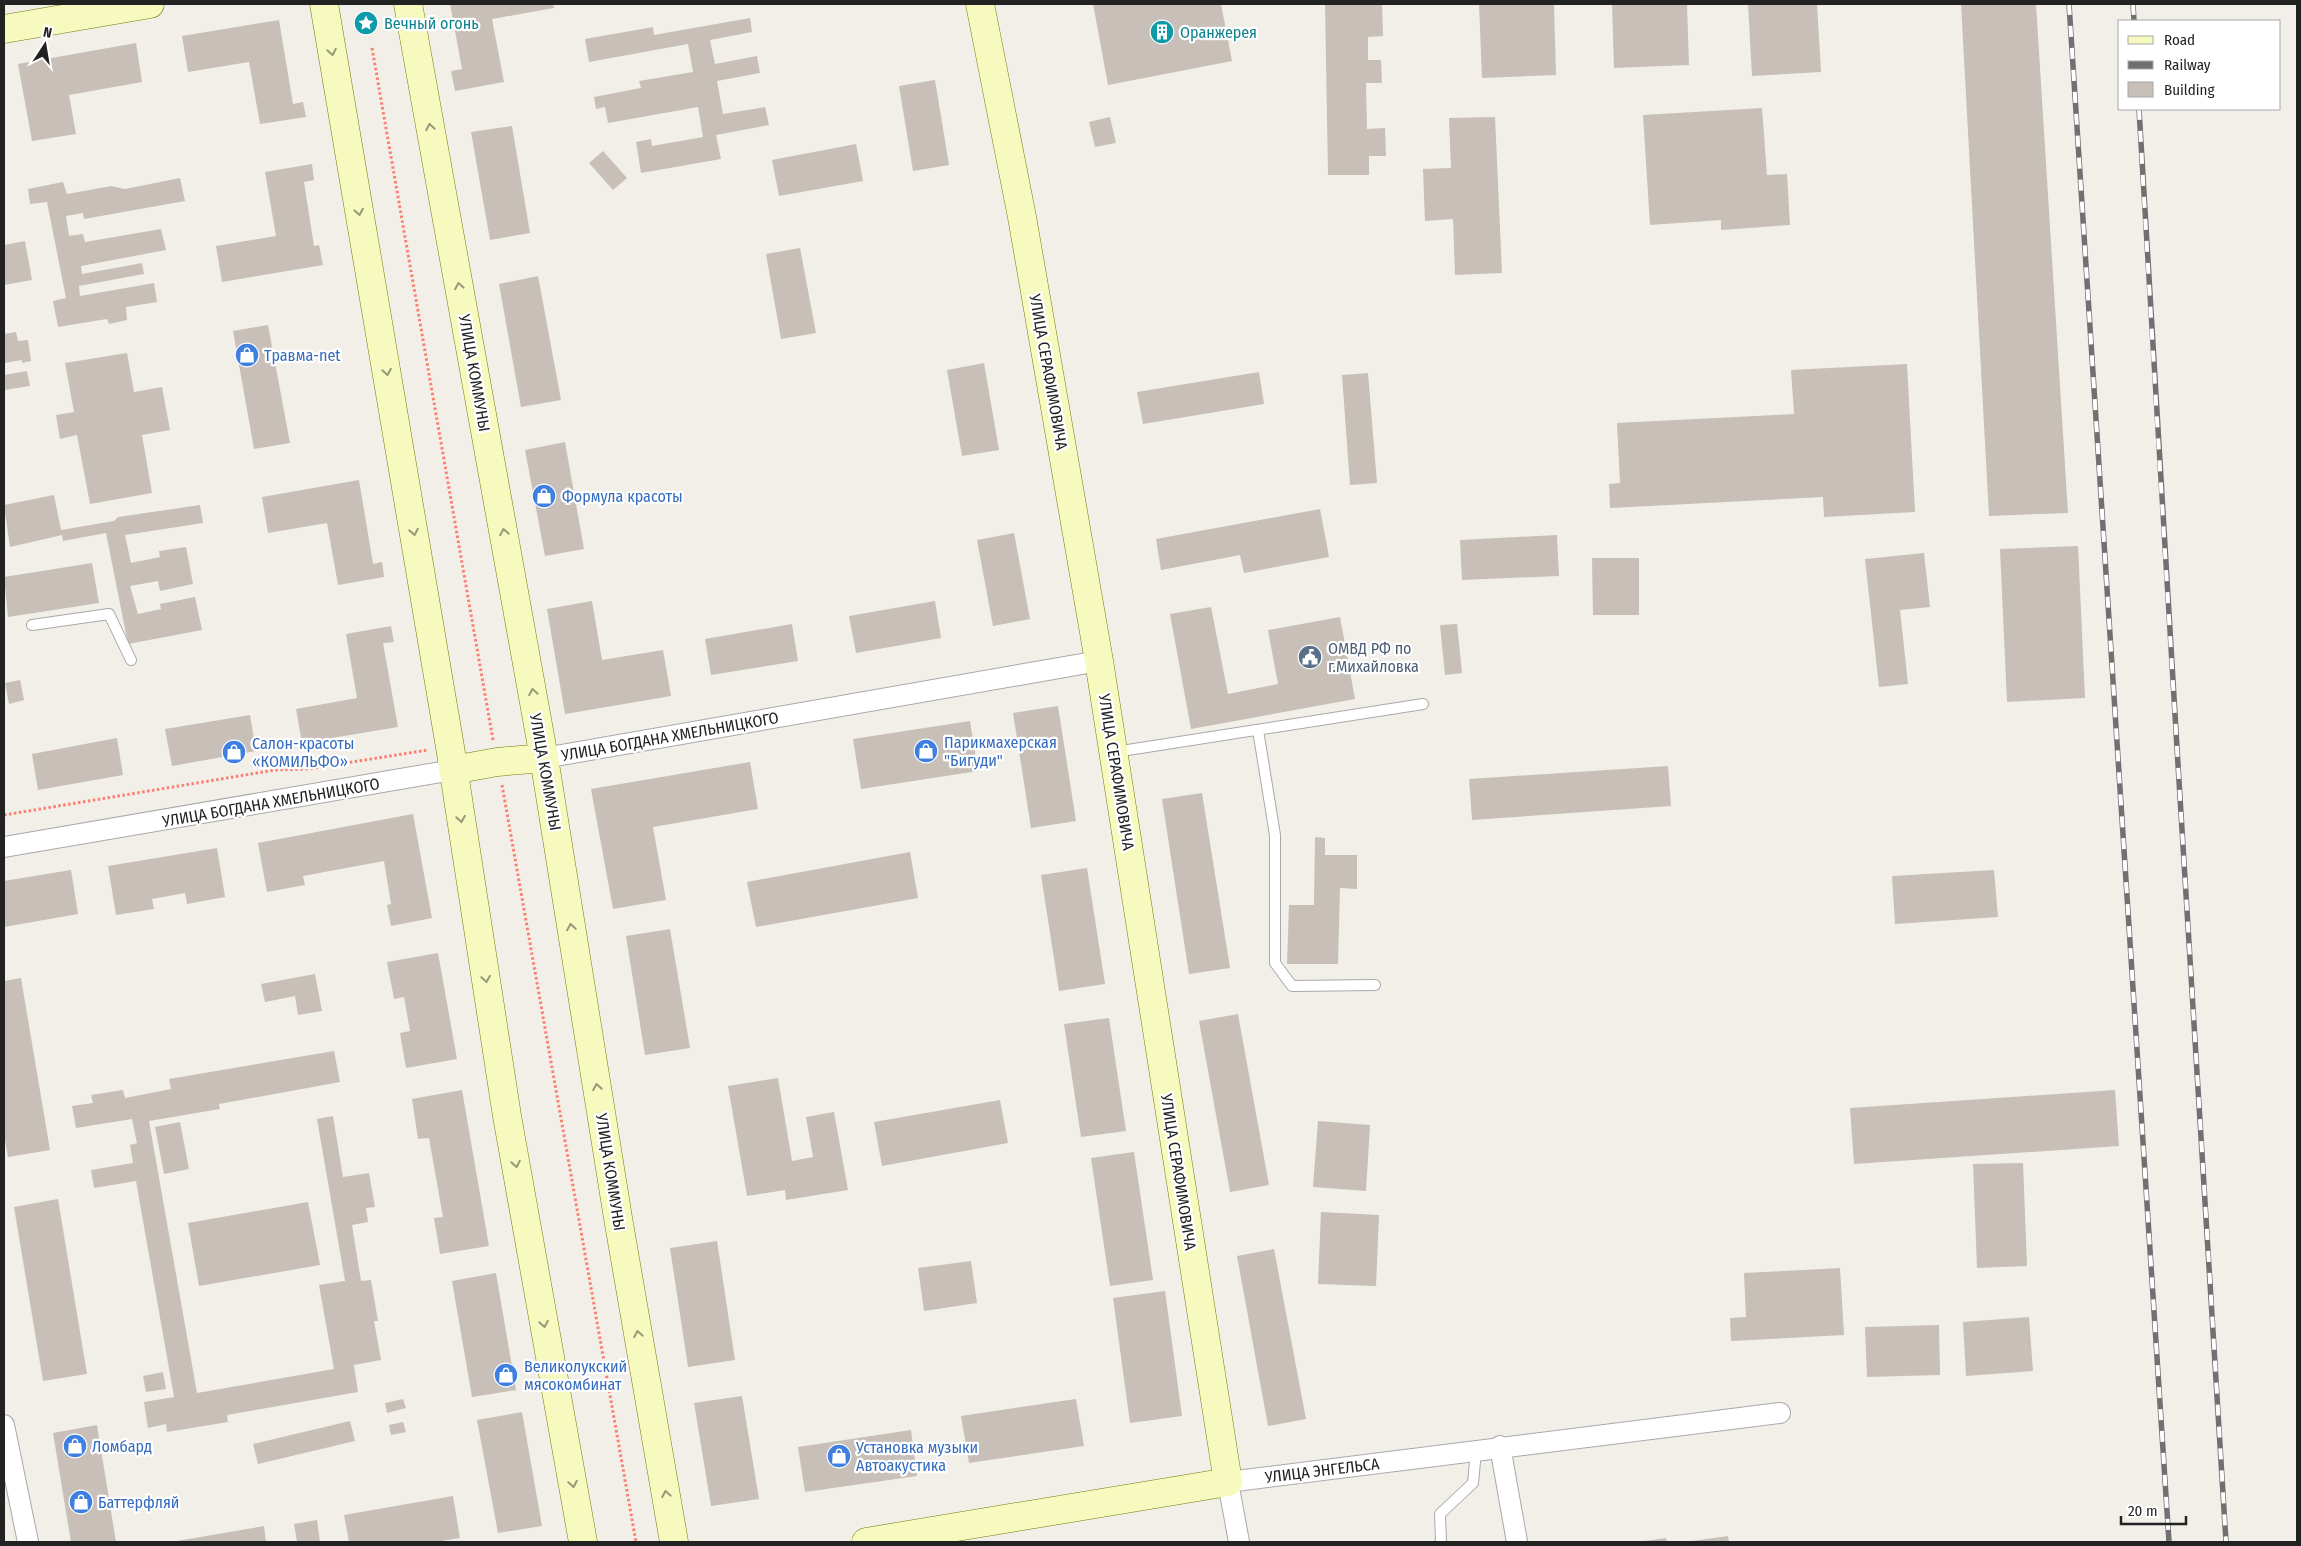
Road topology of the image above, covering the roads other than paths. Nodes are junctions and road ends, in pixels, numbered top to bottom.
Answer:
1 (150, 4) edge
2 (324, 4) edge
3 (408, 4) edge
4 (980, 4) edge
5 (4, 28) edge
6 (32, 625) dead end
7 (131, 660) dead end
8 (1099, 661) junction
9 (1423, 704) dead end
10 (1258, 730) junction
11 (1114, 752) junction
12 (544, 758) junction
13 (452, 759) junction
14 (4, 847) edge
15 (1375, 986) dead end
16 (1780, 1413) dead end
17 (4, 1425) edge
18 (1500, 1446) junction
19 (1476, 1451) junction
20 (1228, 1482) junction
21 (28, 1542) edge
22 (583, 1542) edge
23 (674, 1542) edge
24 (870, 1542) edge
25 (1239, 1542) edge
26 (1441, 1542) edge
27 (1517, 1542) edge

1 - 5 street
2 -> 13 street
12 -> 3 street, УЛИЦА КОММУНЫ
4 - 8 street, УЛИЦА СЕРАФИМОВИЧА
6 - 7 lane
8 - 11 street, УЛИЦА СЕРАФИМОВИЧА
8 - 12 street, УЛИЦА БОГДАНА ХМЕЛЬНИЦКОГО
9 - 10 lane
10 - 11 lane
10 - 15 lane
11 - 20 street, УЛИЦА СЕРАФИМОВИЧА
12 - 13 street, УЛИЦА БОГДАНА ХМЕЛЬНИЦКОГО
23 -> 12 street, УЛИЦА КОММУНЫ
13 - 14 street, УЛИЦА БОГДАНА ХМЕЛЬНИЦКОГО
13 -> 22 street
16 - 18 street, УЛИЦА ЭНГЕЛЬСА
17 - 21 street
18 - 19 street, УЛИЦА ЭНГЕЛЬСА
18 - 27 street
19 - 20 street, УЛИЦА ЭНГЕЛЬСА
19 - 26 lane
20 - 24 street, УЛИЦА ЭНГЕЛЬСА
20 - 25 street, УЛИЦА СЕРАФИМОВИЧА

